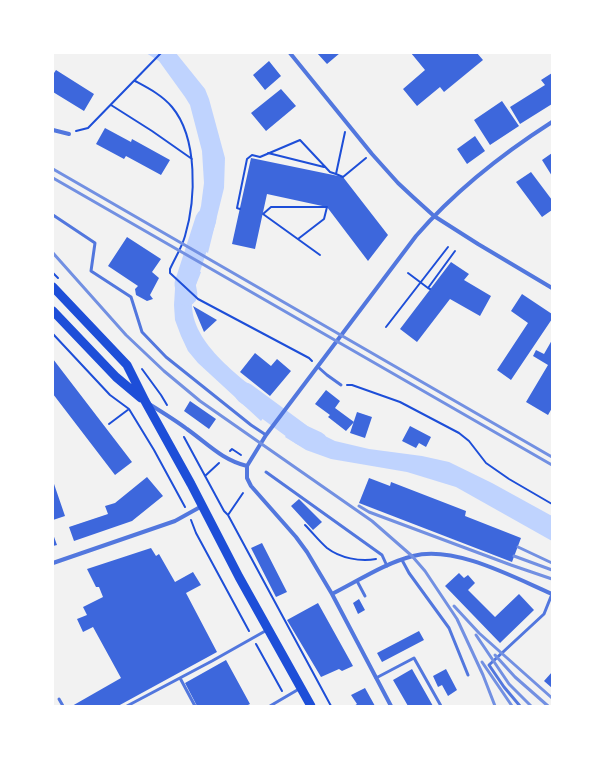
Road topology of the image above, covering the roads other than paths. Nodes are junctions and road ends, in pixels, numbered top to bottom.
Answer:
1 (290, 53) edge
2 (552, 122) edge
3 (53, 130) edge
4 (69, 134) road end
5 (53, 215) edge
6 (434, 216) junction
7 (53, 287) edge
8 (552, 288) edge
9 (53, 311) edge
10 (318, 367) junction
11 (341, 385) road end
12 (145, 401) junction
13 (266, 435) junction
14 (247, 466) junction
15 (266, 472) dead end
16 (202, 506) junction
17 (402, 560) junction
18 (53, 563) edge
19 (387, 566) junction
20 (357, 581) junction
21 (332, 594) junction
22 (552, 594) edge
23 (366, 596) dead end
24 (268, 630) junction
25 (468, 675) dead end
26 (180, 678) junction
27 (376, 678) junction
28 (301, 688) junction
29 (59, 699) dead end
30 (63, 706) edge
31 (127, 706) edge
32 (195, 706) edge
33 (270, 706) edge
34 (311, 706) edge
35 (391, 706) edge
36 (441, 706) edge
37 (520, 706) edge

1 - 6 street
2 - 6 street
3 - 4 street
5 - 13 lane
6 - 8 street
6 - 10 street
7 - 12 main road
9 - 12 main road
10 - 11 lane
10 - 13 street
12 - 14 street
12 - 16 main road
13 - 14 street
14 - 21 street
15 - 19 lane
16 - 18 street
16 - 24 main road
17 - 19 street
17 - 22 street
17 - 25 lane
19 - 20 street
20 - 21 street
20 - 23 lane
21 - 27 street
22 - 37 lane
24 - 26 lane
24 - 28 main road
26 - 31 lane
26 - 32 lane
27 - 35 street
27 - 36 lane
28 - 33 lane
28 - 34 main road
29 - 30 lane

